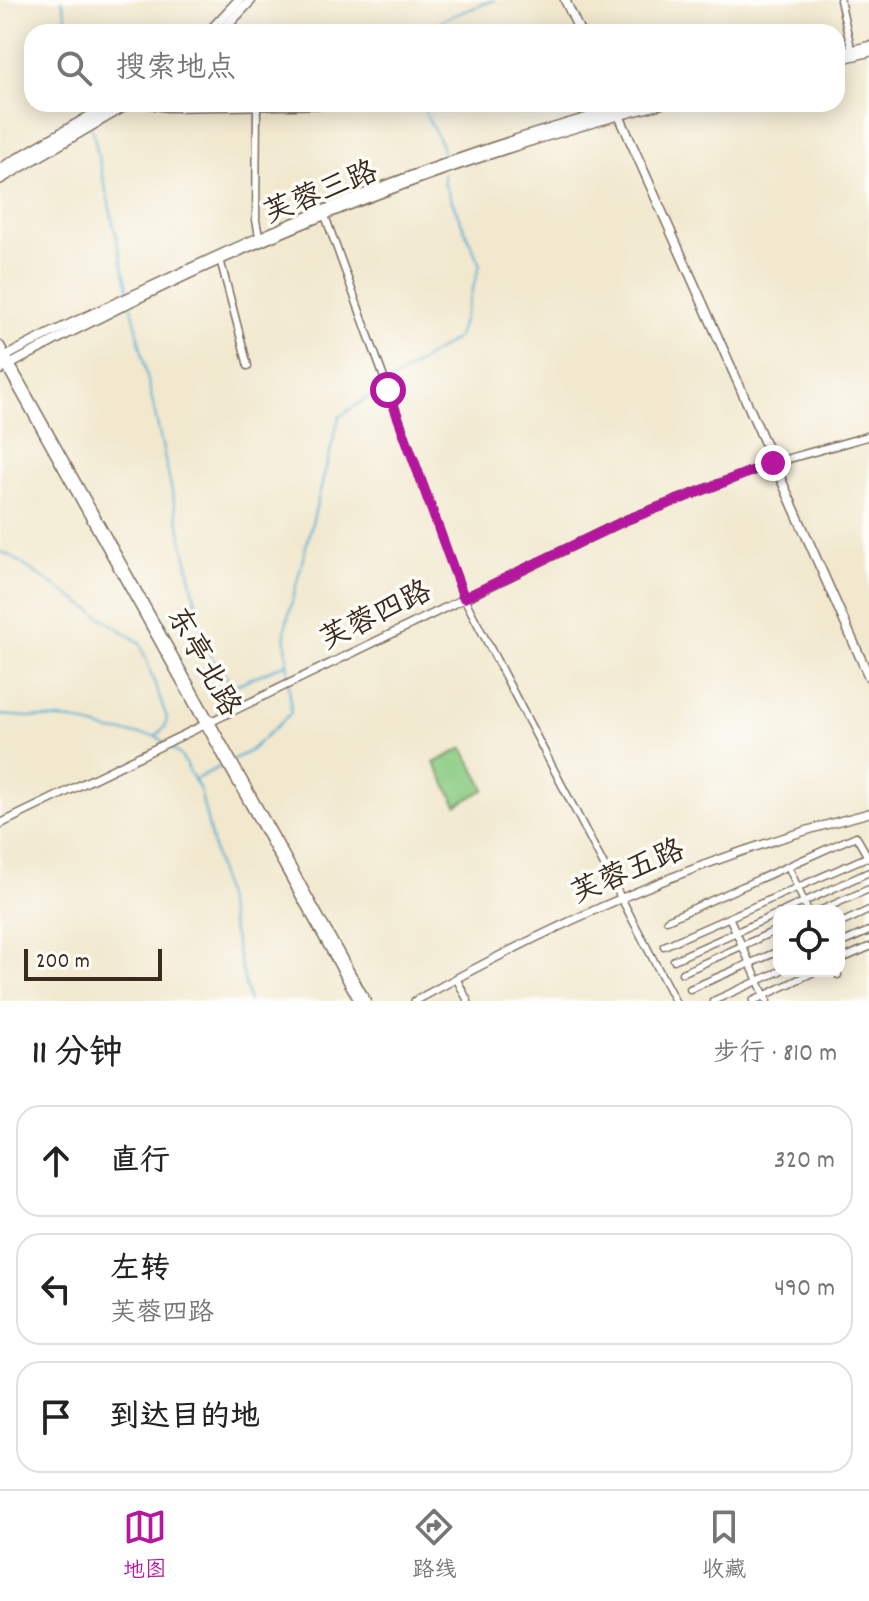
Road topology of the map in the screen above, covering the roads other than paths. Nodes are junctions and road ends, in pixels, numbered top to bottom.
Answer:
1 (239, 0) edge
2 (251, 0) edge
3 (565, 0) edge
4 (840, 0) edge
5 (216, 24) edge
6 (228, 24) edge
7 (576, 24) edge
8 (869, 46) edge
9 (869, 52) edge
10 (852, 53) junction
11 (845, 55) edge
12 (102, 112) edge
13 (110, 112) edge
14 (257, 112) edge
15 (607, 112) edge
16 (617, 112) edge
17 (92, 120) junction
18 (0, 169) edge
19 (0, 179) edge
20 (324, 212) junction
21 (259, 236) junction
22 (220, 259) junction
23 (142, 294) junction
24 (0, 346) edge
25 (4, 361) edge
26 (248, 366) dead end
27 (869, 436) edge
28 (773, 463) junction
29 (464, 598) junction
30 (869, 677) edge
31 (208, 723) junction
32 (233, 767) junction
33 (869, 813) edge
34 (0, 824) edge
35 (869, 857) edge
36 (789, 868) junction
37 (869, 872) edge
38 (798, 888) junction
39 (869, 889) edge
40 (621, 897) junction
41 (804, 902) junction
42 (797, 905) edge
43 (805, 905) edge
44 (833, 905) edge
45 (869, 910) edge
46 (773, 916) edge
47 (730, 919) junction
48 (667, 920) dead end
49 (845, 921) edge
50 (869, 931) edge
51 (736, 932) junction
52 (773, 932) edge
53 (845, 941) edge
54 (664, 946) dead end
55 (742, 946) junction
56 (869, 947) edge
57 (773, 954) edge
58 (845, 957) edge
59 (674, 960) dead end
60 (750, 964) junction
61 (682, 973) dead end
62 (773, 974) edge
63 (805, 977) edge
64 (456, 978) junction
65 (758, 981) junction
66 (690, 989) dead end
67 (355, 998) edge
68 (766, 998) edge
69 (366, 1001) edge
70 (415, 1001) edge
71 (468, 1001) edge
72 (675, 1001) edge
73 (713, 1001) edge
74 (753, 1001) edge

1 - 5 main road
2 - 6 main road
3 - 7 main road
4 - 10 street
8 - 10 main road
9 - 10 main road
10 - 11 main road
12 - 17 main road
13 - 17 main road
14 - 21 street
15 - 20 main road, 芙蓉三路
16 - 28 main road
17 - 18 main road
17 - 19 main road
20 - 21 main road, 芙蓉三路
20 - 22 main road, 芙蓉三路
20 - 29 street
21 - 23 main road, 芙蓉三路
22 - 23 main road, 芙蓉三路
22 - 26 street
23 - 25 main road, 芙蓉三路
24 - 25 main road, 东亭北路
25 - 31 main road, 东亭北路
27 - 28 street, 芙蓉四路
28 - 29 street, 芙蓉四路
28 - 30 main road
29 - 31 street, 芙蓉四路
29 - 40 street
31 - 32 main road, 东亭北路
31 - 34 street, 芙蓉四路
32 - 67 main road, 东亭北路
32 - 69 main road, 东亭北路
33 - 40 street, 芙蓉五路
35 - 36 street
35 - 38 street
36 - 38 street
36 - 48 street
37 - 41 street
38 - 41 street
38 - 47 street
39 - 44 street
40 - 64 street, 芙蓉五路
40 - 72 street
41 - 42 street
41 - 43 street
45 - 49 street
46 - 51 street
47 - 51 street
47 - 54 street
50 - 53 street
51 - 55 street
51 - 59 street
52 - 55 street
55 - 60 street
55 - 61 street
56 - 58 street
57 - 60 street
60 - 65 street
60 - 66 street
62 - 65 street
63 - 68 street
64 - 70 street, 芙蓉五路
64 - 71 street
65 - 68 street
65 - 73 street
68 - 74 street

